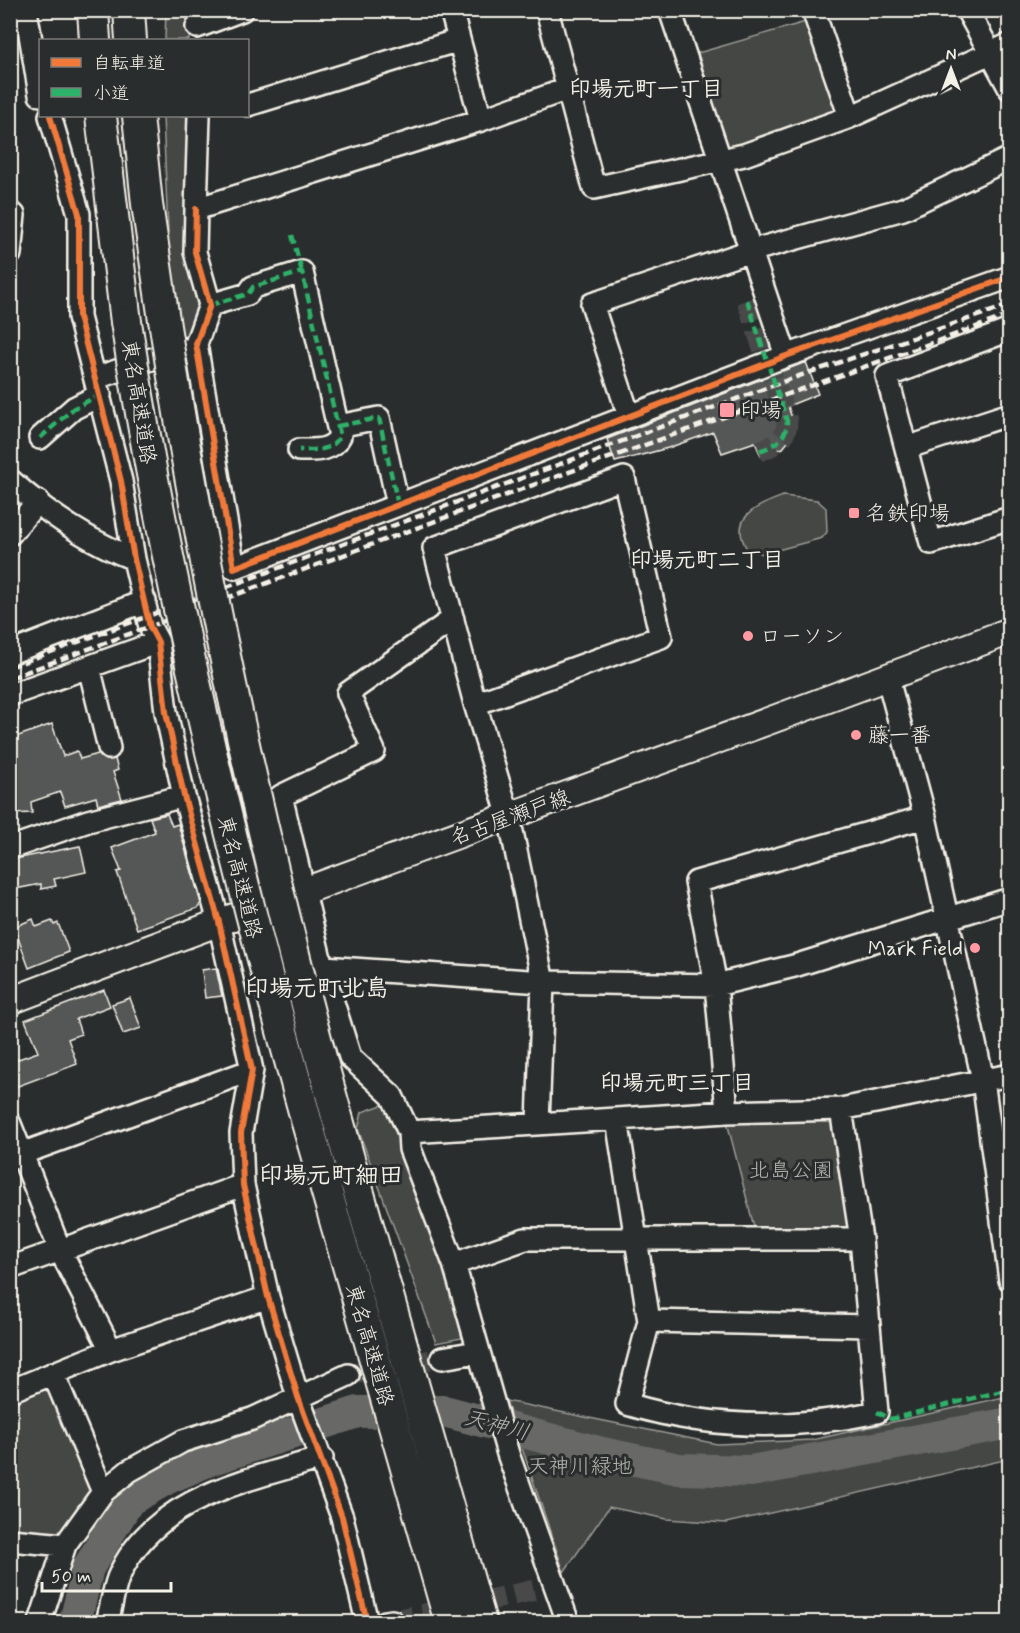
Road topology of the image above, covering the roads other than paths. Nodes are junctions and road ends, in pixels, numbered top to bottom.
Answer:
1 (93, 10) edge
2 (129, 10) edge
3 (242, 10) edge
4 (451, 10) edge
5 (547, 10) edge
6 (670, 10) edge
7 (813, 10) edge
8 (967, 10) edge
9 (22, 13) edge
10 (198, 26) edge
11 (95, 39) edge
12 (131, 39) edge
13 (459, 40) junction
14 (1010, 44) edge
15 (988, 52) junction
16 (567, 89) junction
17 (1010, 89) edge
18 (39, 90) edge
19 (249, 105) edge
20 (50, 117) edge
21 (101, 117) edge
22 (138, 117) edge
23 (203, 117) edge
24 (850, 117) junction
25 (482, 120) junction
26 (1010, 158) edge
27 (719, 159) junction
28 (196, 209) junction
29 (10, 214) edge
30 (750, 251) junction
31 (10, 254) edge
32 (1010, 277) edge
33 (210, 305) junction
34 (1010, 330) edge
35 (196, 344) junction
36 (786, 356) junction
37 (98, 386) junction
38 (1010, 414) edge
39 (629, 416) junction
40 (339, 426) junction
41 (40, 438) dead end
42 (906, 448) junction
43 (299, 450) dead end
44 (10, 480) edge
45 (38, 501) junction
46 (398, 506) junction
47 (1010, 518) edge
48 (10, 534) edge
49 (134, 559) junction
50 (145, 601) junction
51 (453, 619) junction
52 (1010, 631) edge
53 (158, 642) junction
54 (10, 653) edge
55 (89, 667) junction
56 (888, 678) junction
57 (10, 695) edge
58 (475, 704) junction
59 (109, 748) dead end
60 (184, 796) junction
61 (925, 817) junction
62 (509, 818) junction
63 (10, 848) edge
64 (303, 892) junction
65 (1010, 899) edge
66 (948, 919) junction
67 (219, 922) junction
68 (228, 958) junction
69 (322, 967) junction
70 (543, 982) junction
71 (716, 985) junction
72 (10, 1001) edge
73 (252, 1070) junction
74 (1010, 1075) edge
75 (983, 1080) junction
76 (841, 1109) junction
77 (727, 1112) junction
78 (617, 1120) junction
79 (10, 1124) edge
80 (538, 1124) junction
81 (409, 1132) junction
82 (16, 1155) edge
83 (243, 1185) junction
84 (636, 1238) junction
85 (861, 1239) junction
86 (60, 1250) junction
87 (454, 1264) junction
88 (10, 1268) edge
89 (1010, 1280) edge
90 (268, 1297) junction
91 (649, 1322) junction
92 (869, 1326) junction
93 (111, 1350) junction
94 (477, 1352) junction
95 (442, 1358) tunnel mouth
96 (53, 1373) junction
97 (348, 1375) tunnel mouth
98 (10, 1391) edge
99 (300, 1400) junction
100 (320, 1452) junction
101 (103, 1492) junction
102 (10, 1540) edge
103 (65, 1545) junction
104 (40, 1623) edge
105 (107, 1623) edge
106 (367, 1623) edge
107 (450, 1623) edge
108 (481, 1623) edge
109 (568, 1623) edge

1 - 11 highway
2 - 12 highway
3 - 10 street
4 - 13 street
5 - 16 street
6 - 27 street
7 - 24 street
8 - 15 street
9 - 18 street
13 - 19 street
13 - 25 street
14 - 15 street
15 - 17 street
15 - 24 street
16 - 25 street
16 - 27 street
20 - 37 street
21 - 107 highway, 東名高速道路, bridge
22 - 108 highway, 東名高速道路, bridge
23 - 28 street
24 - 27 street
25 - 28 street
26 - 30 street
27 - 30 street
28 - 33 street
29 - 31 street
30 - 36 street
30 - 39 street
32 - 36 street
33 - 35 street
33 - 40 street
34 - 42 street
35 - 37 street
35 - 46 street
36 - 39 street
37 - 41 street
37 - 49 street
38 - 42 street
39 - 46 street
40 - 43 street
40 - 46 street
42 - 47 street
44 - 45 street
45 - 48 street
45 - 49 street
49 - 50 street
50 - 53 street
50 - 54 street
51 - 58 street
51 - 58 street
51 - 64 street
52 - 56 main road, 名古屋瀬戸線
53 - 55 street
53 - 60 street
55 - 57 street
55 - 59 street
56 - 61 street
56 - 62 main road, 名古屋瀬戸線
58 - 62 street
60 - 63 street
60 - 67 street
61 - 66 street
61 - 71 street
62 - 64 main road, 名古屋瀬戸線
62 - 70 street
64 - 67 main road, 名古屋瀬戸線
64 - 69 street
65 - 66 street
66 - 71 street
66 - 75 street
67 - 68 street
67 - 72 main road, 名古屋瀬戸線
68 - 69 street
68 - 73 street
69 - 70 street
69 - 81 street
70 - 71 street
70 - 80 street
71 - 77 street
73 - 82 street
73 - 83 street
74 - 75 street
75 - 76 street
75 - 89 street
76 - 77 street
76 - 85 street
77 - 78 street
78 - 80 street
78 - 84 street
79 - 82 street
80 - 81 street
81 - 87 street
82 - 86 street
83 - 86 street
83 - 90 street
84 - 85 street
84 - 87 street
84 - 91 street
85 - 92 street
86 - 88 street
86 - 93 street
87 - 94 street
90 - 93 street
90 - 99 street
91 - 92 street
91 - 92 street
93 - 96 street
94 - 95 street
94 - 109 street
96 - 98 street
96 - 101 street
97 - 99 street
99 - 100 street
99 - 101 street
100 - 105 street
100 - 106 street
101 - 103 street
102 - 103 street
103 - 104 street

